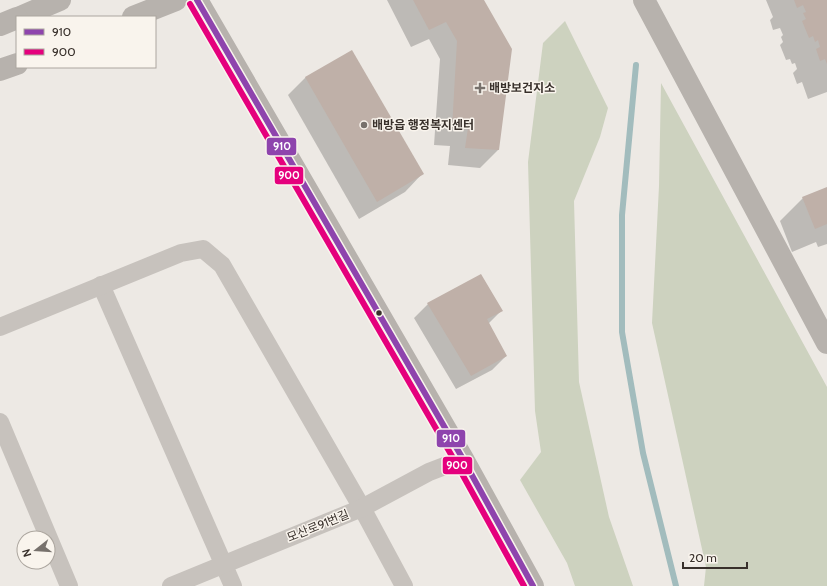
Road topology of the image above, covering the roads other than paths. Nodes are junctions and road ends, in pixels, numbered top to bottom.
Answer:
1 (60, 0) edge
2 (176, 0) edge
3 (197, 0) edge
4 (644, 0) edge
5 (22, 16) edge
6 (136, 16) edge
7 (16, 18) edge
8 (0, 25) edge
9 (16, 64) edge
10 (0, 70) edge
11 (101, 285) junction
12 (0, 327) edge
13 (827, 343) edge
14 (0, 422) edge
15 (463, 459) junction
16 (362, 508) junction
17 (224, 565) junction
18 (69, 586) edge
19 (171, 586) edge
20 (232, 586) edge
21 (404, 586) edge
22 (533, 586) edge

1 - 5 street
2 - 6 street
3 - 15 street
4 - 13 street
7 - 8 street
9 - 10 street
11 - 12 street
11 - 16 street
11 - 17 street
14 - 18 street
15 - 16 street, 모산로91번길
15 - 22 street
16 - 17 street, 모산로91번길
16 - 21 street
17 - 19 street, 모산로91번길
17 - 20 street

